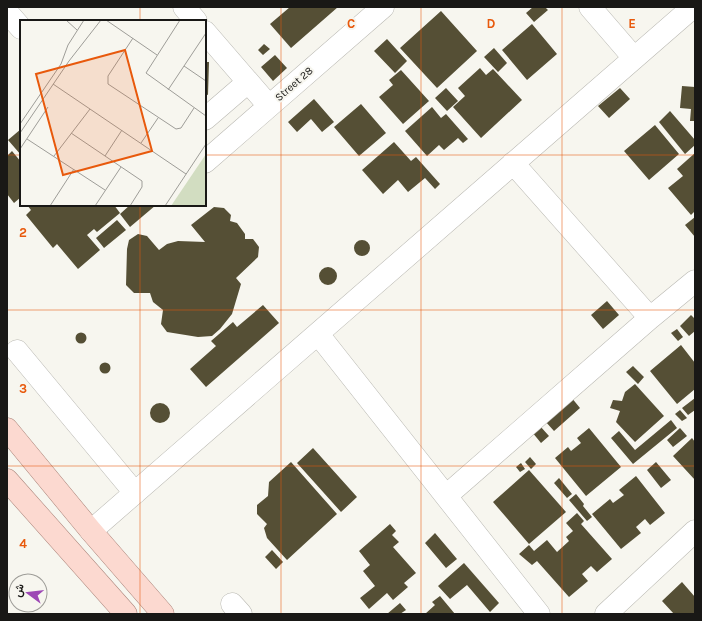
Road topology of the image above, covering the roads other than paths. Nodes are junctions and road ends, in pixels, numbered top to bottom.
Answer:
1 (184, 7) edge
2 (383, 7) edge
3 (590, 7) edge
4 (693, 7) edge
5 (7, 12) edge
6 (195, 20) edge
7 (20, 27) edge
8 (206, 33) edge
9 (634, 58) junction
10 (248, 82) junction
11 (268, 106) junction
12 (206, 118) edge
13 (206, 161) edge
14 (513, 163) junction
15 (695, 281) edge
16 (650, 318) junction
17 (318, 334) junction
18 (17, 351) dead end
19 (7, 429) edge
20 (7, 480) edge
21 (135, 493) junction
22 (446, 496) junction
23 (91, 531) junction
24 (691, 542) edge
25 (126, 614) edge
26 (163, 614) edge
27 (539, 614) edge
28 (606, 614) edge

1 - 6 street
2 - 11 street, Street 28
3 - 9 street
4 - 9 street
5 - 7 street
8 - 10 street
9 - 14 street
10 - 11 street
10 - 12 street
11 - 13 street, Street 28
14 - 16 street
14 - 17 street
15 - 16 street
16 - 22 street
17 - 21 street
17 - 22 street
18 - 21 street
19 - 23 main road
20 - 25 main road
21 - 23 street
22 - 27 street
23 - 26 main road
24 - 28 street

